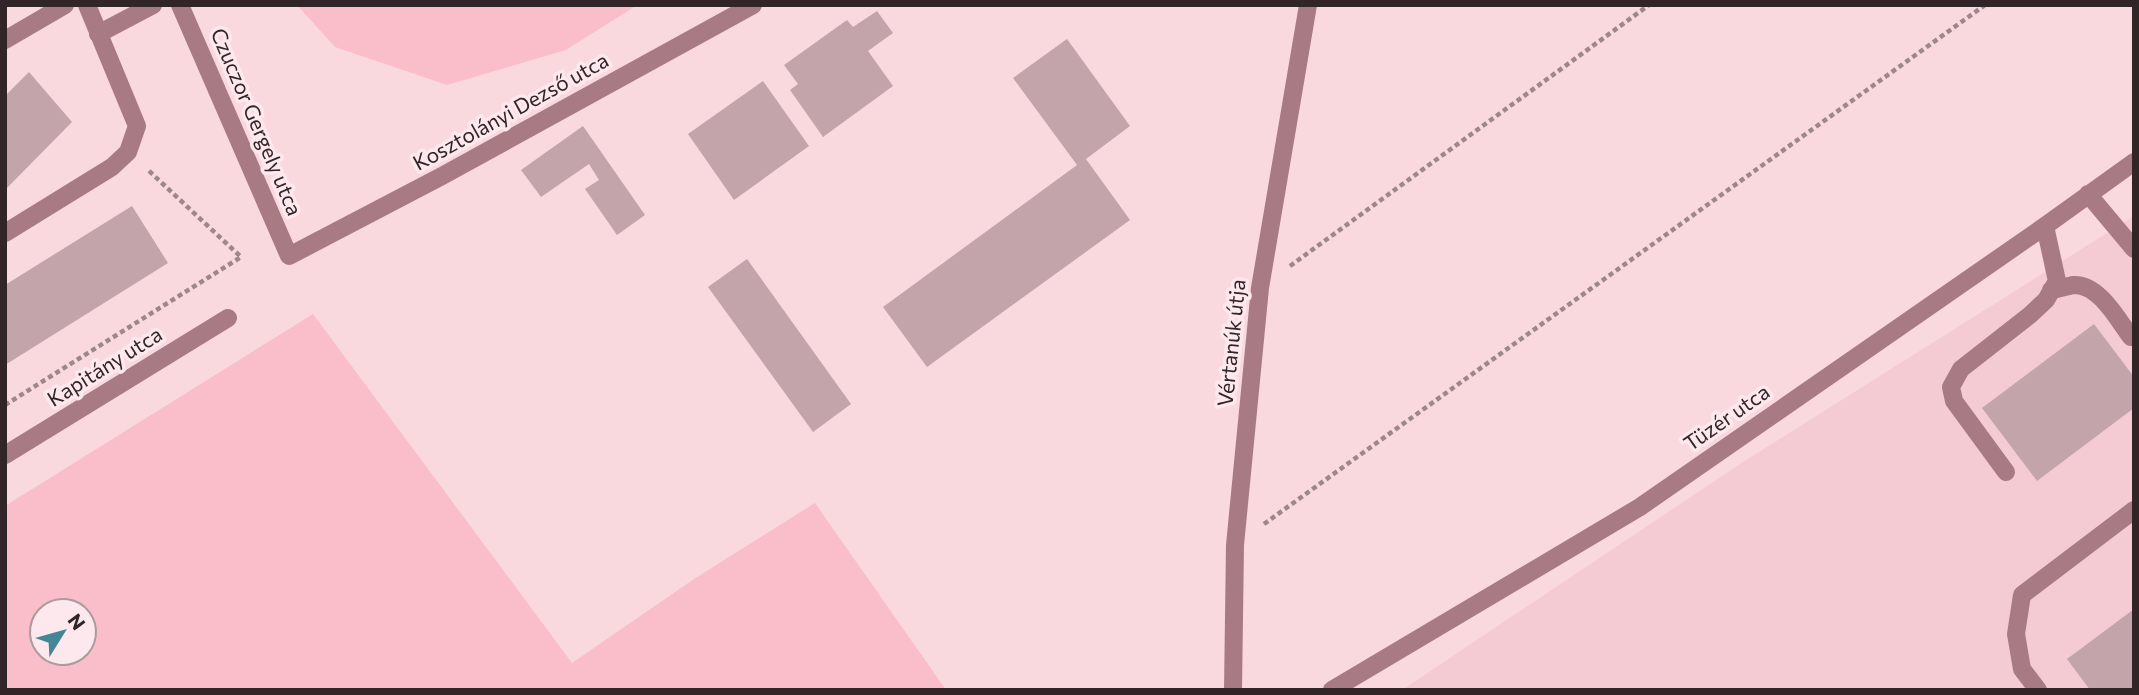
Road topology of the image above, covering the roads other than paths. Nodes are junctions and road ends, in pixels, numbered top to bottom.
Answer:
1 (65, 5) edge
2 (87, 5) edge
3 (153, 5) edge
4 (180, 5) edge
5 (753, 5) edge
6 (1308, 5) edge
7 (99, 34) junction
8 (5, 40) edge
9 (2134, 162) edge
10 (2088, 194) junction
11 (2045, 226) junction
12 (5, 233) edge
13 (2134, 250) edge
14 (289, 256) joint
15 (2052, 290) junction
16 (228, 318) dead end
17 (2131, 337) dead end
18 (5, 455) edge
19 (2006, 472) dead end
20 (2134, 510) edge
21 (1233, 690) edge
22 (1332, 690) edge
23 (2038, 690) edge

1 - 8 street
2 - 7 street
3 - 7 street
4 - 14 street, Czuczor Gergely utca
5 - 14 street, Kosztolányi Dezső utca
6 - 21 street, Vértanúk útja
7 - 12 street
9 - 10 street, Tüzér utca
10 - 11 street, Tüzér utca
10 - 13 street
11 - 15 street
11 - 22 street, Tüzér utca
15 - 17 street
15 - 19 street
16 - 18 street, Kapitány utca
20 - 23 street

